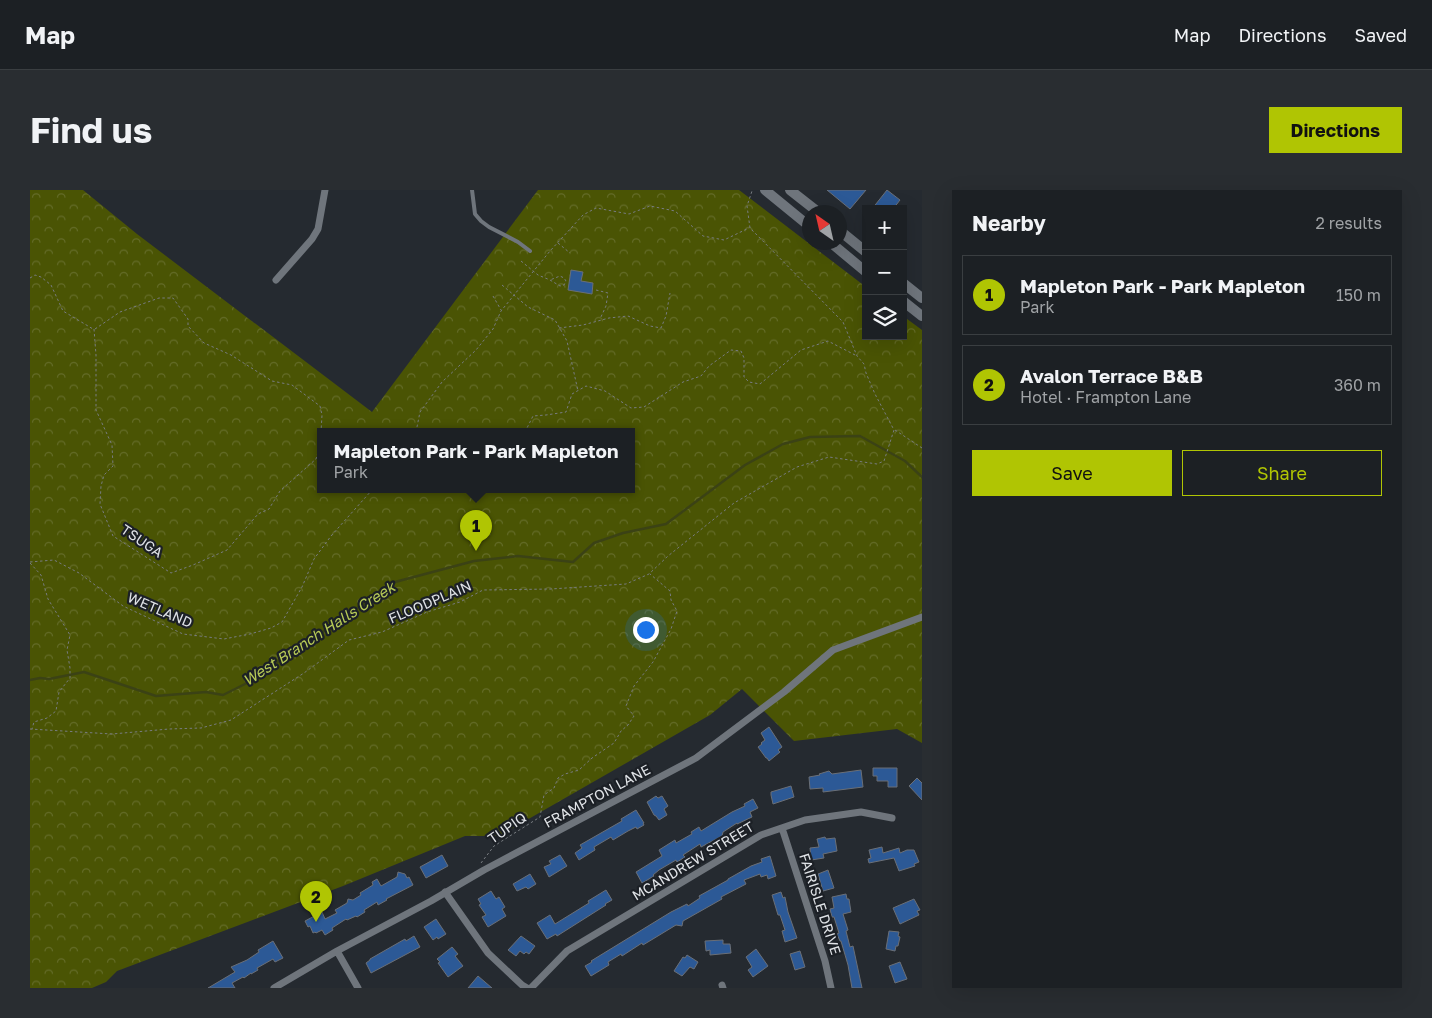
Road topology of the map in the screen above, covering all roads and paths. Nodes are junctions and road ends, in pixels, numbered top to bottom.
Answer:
1 (325, 190) edge
2 (472, 190) edge
3 (765, 190) edge
4 (790, 190) edge
5 (752, 191) edge
6 (809, 205) edge
7 (802, 220) edge
8 (750, 228) junction
9 (847, 236) edge
10 (558, 243) junction
11 (855, 243) junction
12 (862, 244) edge
13 (839, 250) edge
14 (843, 250) edge
15 (863, 250) edge
16 (530, 251) dead end
17 (570, 253) dead end
18 (862, 256) edge
19 (521, 261) dead end
20 (862, 269) edge
21 (534, 271) junction
22 (30, 278) edge
23 (276, 280) dead end
24 (550, 280) junction
25 (502, 285) dead end
26 (907, 286) edge
27 (596, 290) dead end
28 (670, 293) dead end
29 (493, 296) dead end
30 (514, 296) junction
31 (922, 298) edge
32 (907, 304) edge
33 (501, 311) junction
34 (922, 316) edge
35 (600, 320) junction
36 (560, 328) junction
37 (94, 330) junction
38 (857, 356) junction
39 (578, 391) junction
40 (321, 428) edge
41 (417, 428) edge
42 (527, 428) edge
43 (894, 430) junction
44 (922, 448) edge
45 (317, 456) edge
46 (368, 493) edge
47 (30, 563) edge
48 (649, 574) junction
49 (922, 617) edge
50 (31, 729) edge
51 (892, 818) dead end
52 (782, 828) junction
53 (484, 870) junction
54 (446, 892) junction
55 (337, 951) junction
56 (274, 988) edge
57 (358, 988) edge
58 (527, 988) edge
59 (531, 988) edge
60 (831, 988) edge

1 - 23 street
2 - 16 lane
3 - 7 main road
4 - 6 main road
5 - 8 path
8 - 10 path
8 - 38 path
9 - 11 main road
10 - 17 path
10 - 21 path
11 - 12 main road
11 - 15 main road
13 - 20 main road
14 - 18 main road
19 - 21 path
21 - 24 path
21 - 30 path
22 - 37 path
24 - 24 path
25 - 30 path
26 - 31 main road
27 - 35 path
28 - 35 path
29 - 33 path
30 - 33 path
30 - 36 path
32 - 34 main road
33 - 41 path
35 - 36 path
36 - 39 path
37 - 40 path
37 - 45 path, TSUGA
38 - 39 path
38 - 43 path
39 - 42 path
43 - 44 path
43 - 48 path, FLOODPLAIN
46 - 47 path, WETLAND
47 - 50 path
48 - 50 path, FLOODPLAIN
48 - 53 path, TUPIQ
49 - 53 street, FRAMPTON LANE
51 - 52 street, MCANDREW STREET
52 - 59 street, MCANDREW STREET
52 - 60 street, FAIRISLE DRIVE
53 - 54 street, FRAMPTON LANE
54 - 55 street, FRAMPTON LANE
54 - 58 street
55 - 56 street, FRAMPTON LANE
55 - 57 street

